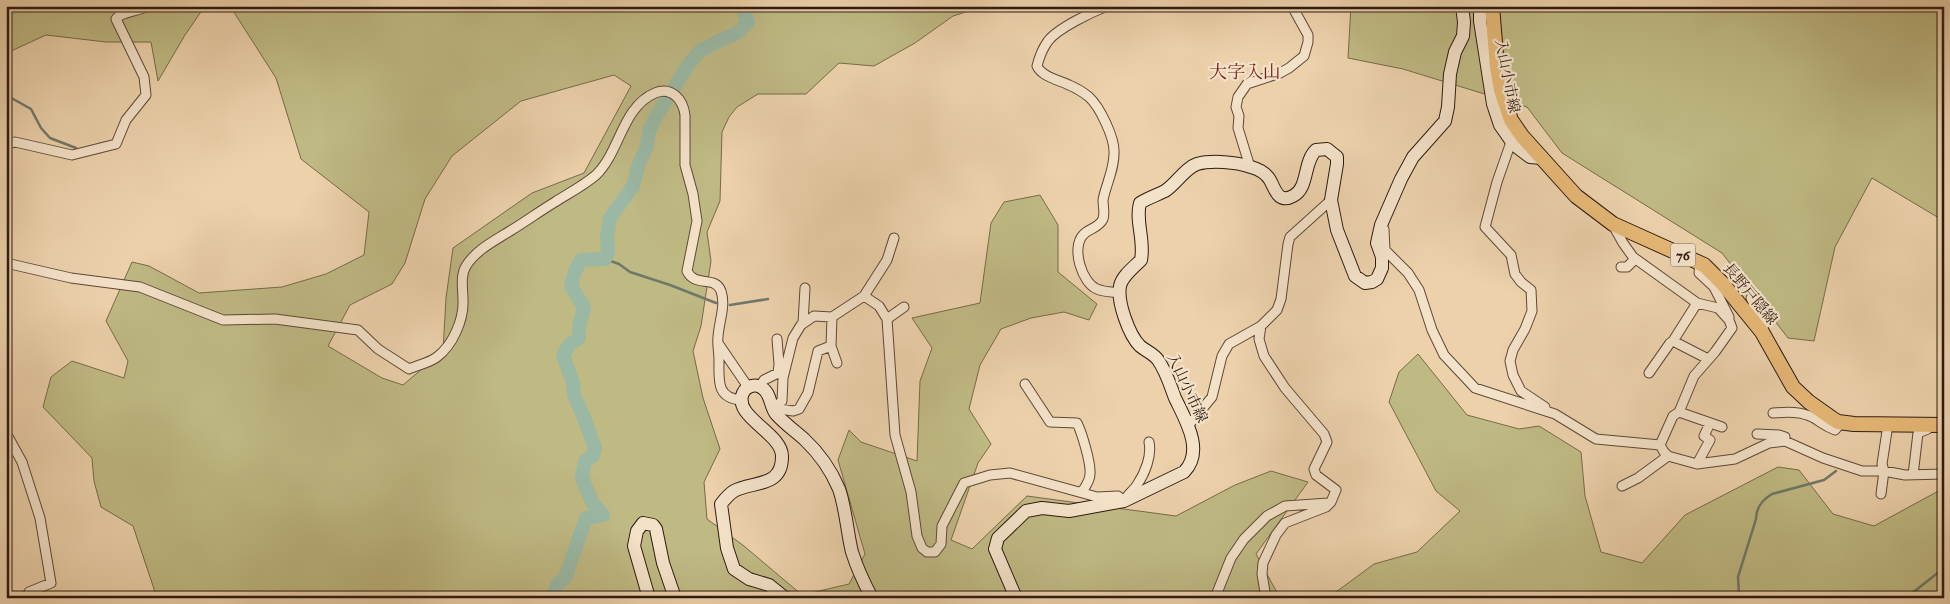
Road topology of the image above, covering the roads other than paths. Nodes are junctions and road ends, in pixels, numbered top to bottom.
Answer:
1 (147, 6) edge
2 (1107, 6) edge
3 (1292, 6) edge
4 (1462, 6) edge
5 (1480, 6) edge
6 (1492, 6) edge
7 (1511, 142) junction
8 (6, 144) edge
9 (1542, 158) junction
10 (1250, 166) junction
11 (1330, 200) junction
12 (1613, 224) junction
13 (1381, 225) junction
14 (894, 238) dead end
15 (1635, 259) junction
16 (6, 263) edge
17 (1700, 263) junction
18 (1621, 267) dead end
19 (805, 288) dead end
20 (1120, 293) junction
21 (864, 296) junction
22 (1751, 298) dead end
23 (1697, 302) junction
24 (904, 307) dead end
25 (832, 317) junction
26 (887, 318) junction
27 (1729, 320) junction
28 (803, 323) junction
29 (1261, 326) junction
30 (1762, 332) junction
31 (777, 339) dead end
32 (1673, 341) junction
33 (718, 343) junction
34 (831, 346) junction
35 (1708, 359) junction
36 (837, 363) dead end
37 (1649, 373) dead end
38 (1025, 384) dead end
39 (754, 387) junction
40 (742, 400) junction
41 (773, 408) junction
42 (1679, 412) junction
43 (1773, 412) dead end
44 (1555, 414) junction
45 (1841, 422) junction
46 (1710, 423) junction
47 (1869, 424) junction
48 (1937, 425) edge
49 (1188, 426) junction
50 (1905, 426) junction
51 (1722, 427) dead end
52 (1887, 431) junction
53 (6, 432) edge
54 (1918, 433) junction
55 (1757, 434) dead end
56 (1785, 441) junction
57 (1149, 442) dead end
58 (1660, 445) junction
59 (1668, 456) junction
60 (1697, 464) junction
61 (1884, 471) junction
62 (1944, 474) edge
63 (1913, 475) junction
64 (1622, 486) dead end
65 (1082, 492) junction
66 (1881, 494) dead end
67 (1124, 501) junction
68 (1331, 502) junction
69 (27, 598) edge
70 (649, 598) edge
71 (675, 598) edge
72 (784, 598) edge
73 (872, 598) edge
74 (1016, 598) edge
75 (1215, 598) edge
76 (1266, 598) edge

1 - 8 street
2 - 20 street
3 - 10 street
4 - 13 main road
5 - 7 main road, 入山小市線
6 - 9 main road, 長野戸隠線 / 76
7 - 9 main road, 入山小市線
7 - 44 street
9 - 12 main road, 長野戸隠線 / 76
10 - 11 main road
10 - 20 main road
11 - 13 main road
11 - 29 street
12 - 15 street
12 - 17 main road, 長野戸隠線 / 76
13 - 44 street
14 - 21 street
15 - 18 street
15 - 23 street
16 - 33 street
17 - 27 street
17 - 30 main road, 長野戸隠線 / 76
19 - 28 street
20 - 49 main road, 入山小市線
21 - 25 street
21 - 26 street
22 - 30 street
23 - 27 street
23 - 32 street
24 - 26 street
25 - 28 street
25 - 34 street
26 - 65 street
27 - 35 street
28 - 41 street
29 - 49 street
29 - 68 street
30 - 45 main road, 長野戸隠線 / 76
31 - 39 street
32 - 35 street
32 - 37 street
33 - 39 street
33 - 40 street
34 - 36 street
34 - 41 street
35 - 42 street
38 - 65 street
39 - 40 main road
39 - 41 main road
40 - 72 main road
41 - 73 main road
42 - 46 street
42 - 58 street
43 - 45 street
44 - 58 street
45 - 47 main road, 長野戸隠線 / 76
46 - 51 street
46 - 60 street
47 - 50 main road, 長野戸隠線 / 76
47 - 52 street
48 - 50 main road, 長野戸隠線 / 76
48 - 54 street
49 - 67 main road, 入山小市線
50 - 52 street
50 - 54 street
52 - 61 street
53 - 69 street
54 - 63 street
55 - 56 street
56 - 60 street
56 - 61 street
57 - 67 street
58 - 59 street
59 - 60 street
59 - 64 street
61 - 63 street
61 - 66 street
62 - 63 street
65 - 67 street
67 - 74 main road, 入山小市線
68 - 75 street
68 - 76 street
70 - 71 main road

